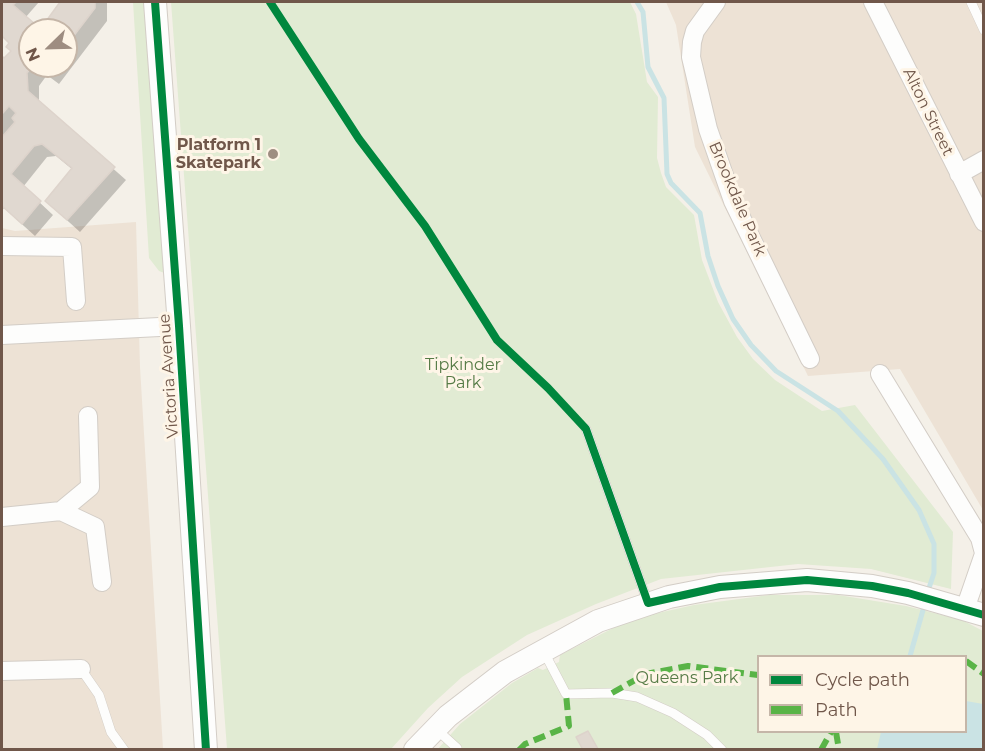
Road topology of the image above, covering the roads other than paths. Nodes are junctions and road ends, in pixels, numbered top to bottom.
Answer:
1 (155, 2) edge
2 (716, 2) edge
3 (873, 2) edge
4 (970, 2) edge
5 (984, 30) edge
6 (984, 160) edge
7 (959, 174) junction
8 (984, 222) edge
9 (2, 246) edge
10 (76, 301) dead end
11 (179, 326) junction
12 (2, 335) edge
13 (810, 359) dead end
14 (880, 374) dead end
15 (88, 416) dead end
16 (586, 429) dead end
17 (61, 510) junction
18 (2, 517) edge
19 (984, 554) edge
20 (102, 582) dead end
21 (648, 603) junction
22 (974, 612) edge
23 (542, 650) junction
24 (81, 669) joint
25 (2, 671) edge
26 (435, 728) junction
27 (124, 750) edge
28 (206, 750) edge
29 (415, 750) edge
30 (456, 750) edge
31 (722, 750) edge

1 - 11 street, Victoria Avenue
2 - 13 street, Brookdale Park
3 - 7 street, Alton Street
4 - 5 lane
6 - 7 street
7 - 8 street, Alton Street
9 - 10 street
11 - 12 street
11 - 28 street, Victoria Avenue
14 - 19 street
15 - 17 street
16 - 21 lane
17 - 18 street
17 - 20 street
19 - 22 street
21 - 22 street
21 - 23 street
23 - 26 street
23 - 31 lane
24 - 25 street
24 - 27 lane
26 - 29 street
26 - 30 lane

